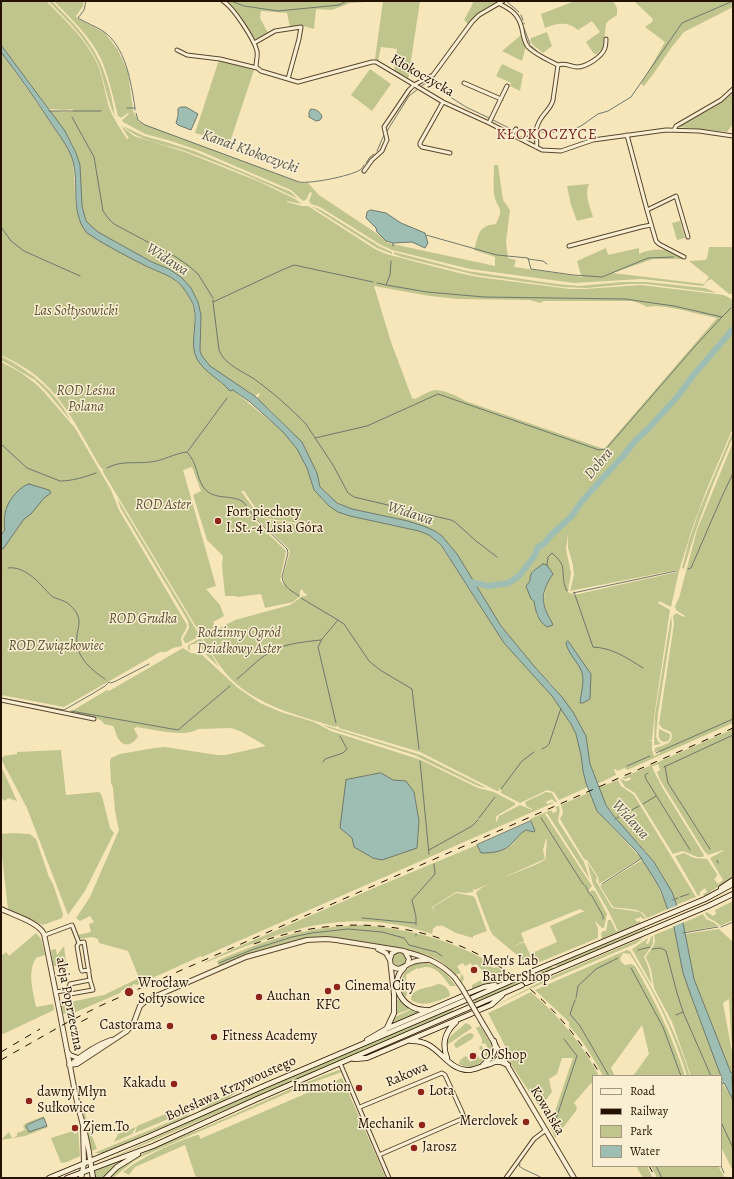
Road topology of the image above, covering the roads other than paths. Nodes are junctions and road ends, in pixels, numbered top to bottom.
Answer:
1 (224, 1) edge
2 (502, 2) edge
3 (606, 39) dead end
4 (254, 43) junction
5 (176, 50) dead end
6 (558, 65) junction
7 (257, 68) junction
8 (288, 79) junction
9 (464, 83) dead end
10 (415, 86) junction
11 (507, 86) dead end
12 (733, 89) edge
13 (500, 100) junction
14 (443, 102) junction
15 (489, 123) junction
16 (516, 128) dead end
17 (674, 130) junction
18 (512, 134) junction
19 (536, 134) junction
20 (627, 135) junction
21 (733, 136) edge
22 (524, 140) junction
23 (536, 147) junction
24 (450, 153) dead end
25 (364, 171) dead end
26 (647, 210) junction
27 (651, 225) junction
28 (688, 236) dead end
29 (569, 246) dead end
30 (684, 257) dead end
31 (1, 700) edge
32 (94, 719) dead end
33 (733, 880) edge
34 (733, 884) edge
35 (733, 894) edge
36 (706, 899) junction
37 (1, 909) edge
38 (45, 935) junction
39 (79, 943) junction
40 (370, 945) junction
41 (398, 950) junction
42 (405, 952) junction
43 (431, 960) junction
44 (390, 962) junction
45 (405, 967) junction
46 (89, 970) junction
47 (90, 980) junction
48 (68, 990) junction
49 (56, 992) junction
50 (506, 992) junction
51 (394, 995) joint
52 (470, 995) dead end
53 (476, 1005) dead end
54 (470, 1007) dead end
55 (430, 1010) junction
56 (479, 1010) dead end
57 (473, 1013) dead end
58 (458, 1020) junction
59 (386, 1029) junction
60 (117, 1037) junction
61 (407, 1041) junction
62 (494, 1041) junction
63 (357, 1046) junction
64 (66, 1050) junction
65 (501, 1055) junction
66 (78, 1058) junction
67 (447, 1058) junction
68 (348, 1060) junction
69 (493, 1062) junction
70 (340, 1063) junction
71 (77, 1064) junction
72 (69, 1065) junction
73 (482, 1066) junction
74 (508, 1066) junction
75 (72, 1076) junction
76 (360, 1107) junction
77 (83, 1128) junction
78 (546, 1130) junction
79 (153, 1146) junction
80 (379, 1155) junction
81 (90, 1160) junction
82 (84, 1163) junction
83 (92, 1169) junction
84 (82, 1172) junction
85 (49, 1178) edge
86 (67, 1178) edge
87 (81, 1178) edge
88 (93, 1178) edge
89 (106, 1178) edge
90 (389, 1178) edge
91 (506, 1178) edge
92 (574, 1178) edge

1 - 4 street
2 - 6 street
2 - 10 street
3 - 6 street
4 - 7 street
4 - 8 street
5 - 7 street, Kłokoczycka
6 - 19 street
7 - 8 street, Kłokoczycka
8 - 10 street, Kłokoczycka
9 - 13 street
10 - 14 street, Kłokoczycka
10 - 25 street
11 - 13 street
12 - 17 street
13 - 15 street
14 - 15 street, Kłokoczycka
14 - 24 street
15 - 18 street, Kłokoczycka
16 - 18 street
17 - 20 street, Kłokoczycka
17 - 21 street, Kłokoczycka
18 - 22 street, Kłokoczycka
19 - 22 street
19 - 23 street
20 - 23 street, Kłokoczycka
20 - 26 street
22 - 23 street, Kłokoczycka
26 - 27 street
26 - 28 street
27 - 29 street
27 - 30 street
31 - 32 street
33 - 36 main road
34 - 36 main road
35 - 50 main road
36 - 52 main road
37 - 38 street
38 - 39 street
38 - 49 street, aleja Poprzeczna
39 - 46 street
39 - 46 street
40 - 41 street
40 - 44 street
40 - 60 street
41 - 42 street
41 - 44 street
42 - 43 street, Kowalska
42 - 45 street
43 - 45 street
43 - 62 street, Kowalska, bridge
44 - 45 street
44 - 51 street
45 - 55 main road
46 - 47 street
47 - 48 street
47 - 48 street
48 - 49 street
49 - 64 street, aleja Poprzeczna
50 - 53 main road
50 - 56 main road
51 - 59 main road
54 - 68 main road, Bolesława Krzywoustego
55 - 59 main road
55 - 63 main road, Bolesława Krzywoustego
57 - 58 main road
58 - 61 main road
58 - 67 main road
59 - 63 main road
60 - 66 street
60 - 71 street
61 - 67 main road
61 - 68 main road
62 - 65 street, Kowalska
62 - 73 main road
63 - 81 main road, Bolesława Krzywoustego
64 - 66 street
64 - 72 street, aleja Poprzeczna
65 - 69 main road
65 - 74 street, Kowalska
66 - 72 street
67 - 73 main road
68 - 70 main road, Bolesława Krzywoustego
69 - 73 main road
69 - 74 main road
70 - 76 street
70 - 79 main road, Bolesława Krzywoustego
71 - 72 street
71 - 75 street
72 - 75 street, aleja Poprzeczna
74 - 78 street, Kowalska
75 - 77 street, aleja Poprzeczna
76 - 80 street
76 - 80 street, Rakowa
77 - 81 street, aleja Poprzeczna
77 - 82 street, aleja Poprzeczna
78 - 91 street
78 - 92 street, Kowalska
79 - 83 main road, Bolesława Krzywoustego
79 - 89 main road
80 - 90 street
81 - 82 main road, Bolesława Krzywoustego
81 - 83 main road
82 - 84 main road
82 - 85 main road, Bolesława Krzywoustego
83 - 84 main road, Bolesława Krzywoustego
83 - 88 main road
84 - 86 main road, Bolesława Krzywoustego
84 - 87 main road

